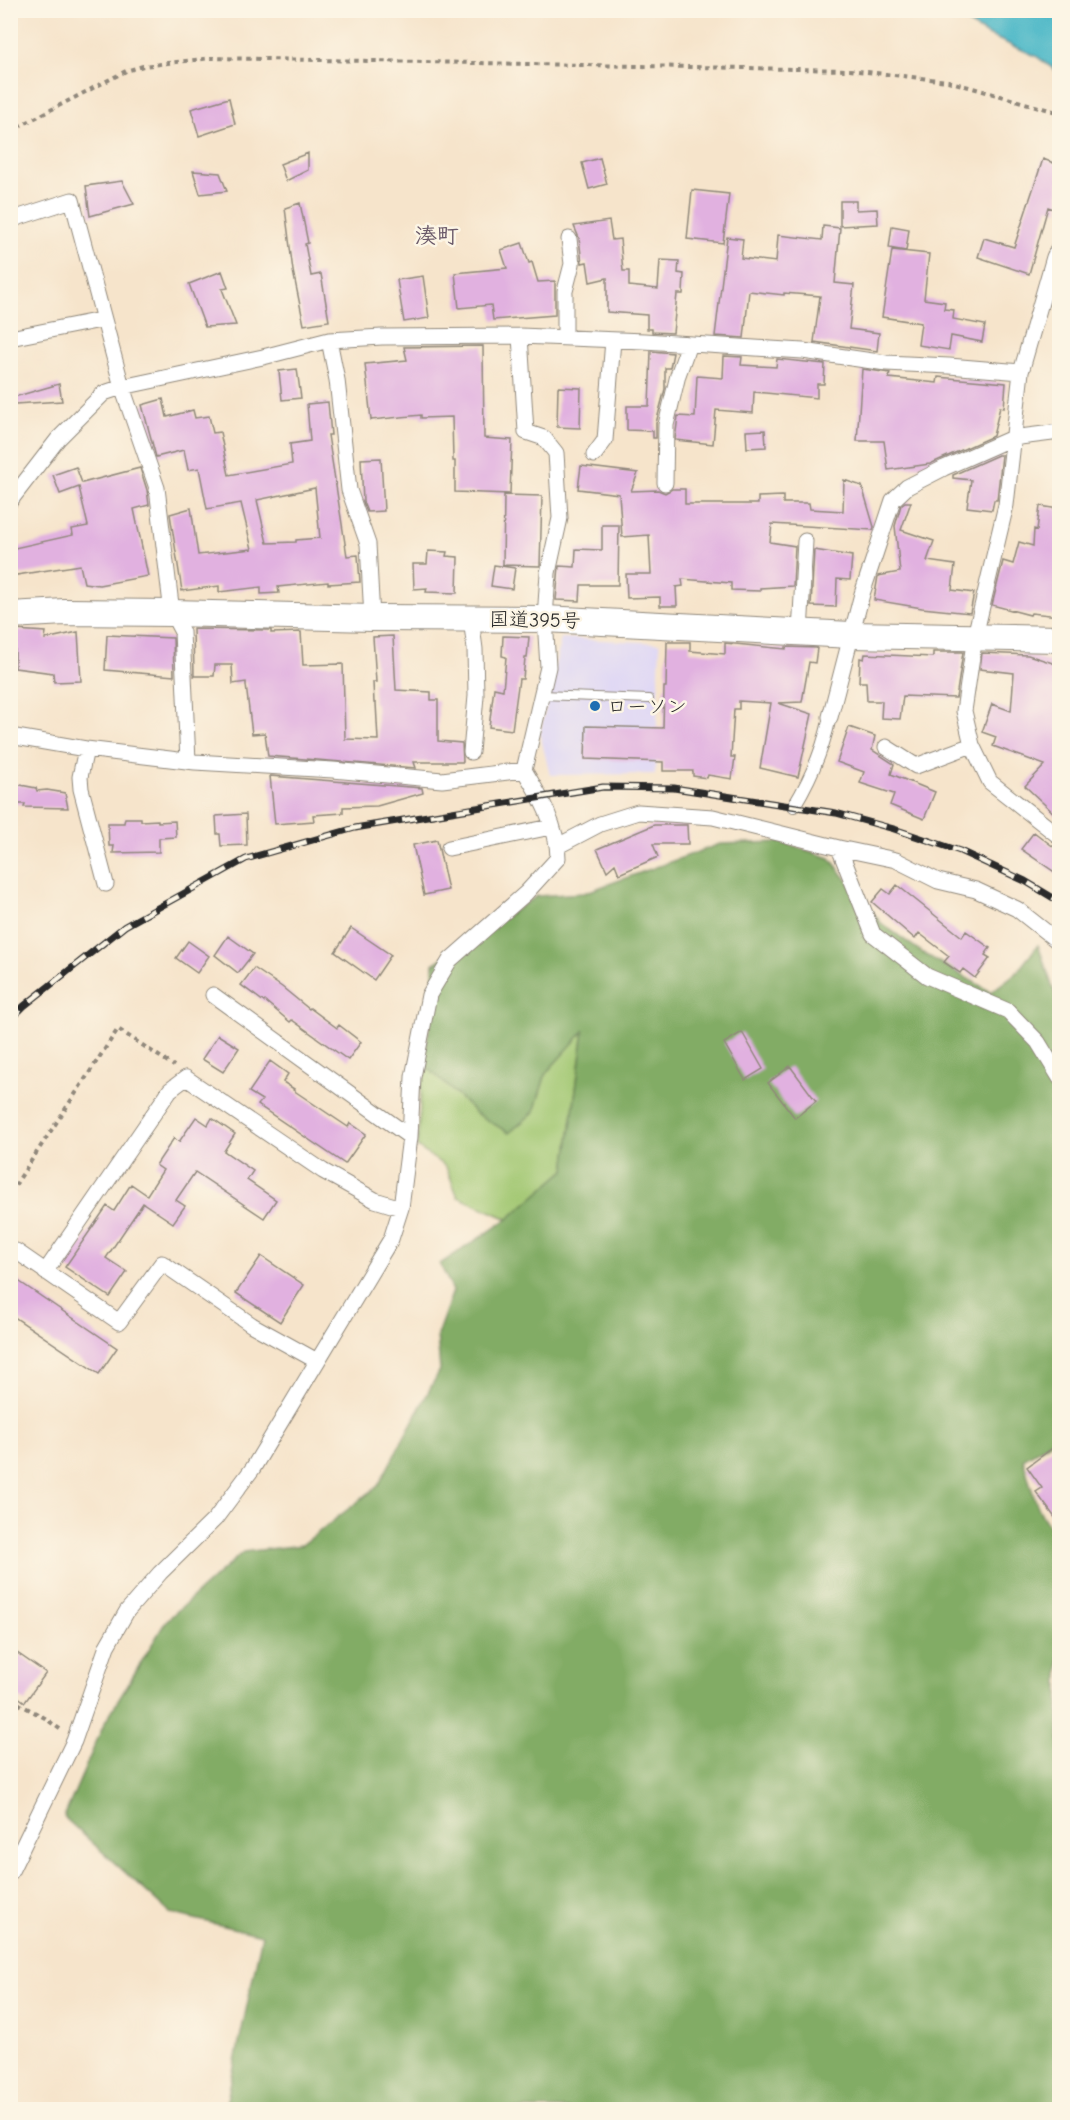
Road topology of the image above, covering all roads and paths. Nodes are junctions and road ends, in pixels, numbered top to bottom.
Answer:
1 (1059, 113) edge
2 (10, 131) edge
3 (10, 220) edge
4 (569, 239) dead end
5 (1059, 245) edge
6 (101, 320) dead end
7 (520, 336) junction
8 (10, 338) edge
9 (565, 338) junction
10 (328, 340) junction
11 (613, 340) junction
12 (689, 344) junction
13 (1021, 372) junction
14 (122, 387) junction
15 (1059, 432) edge
16 (1012, 438) junction
17 (594, 455) dead end
18 (665, 483) dead end
19 (10, 501) edge
20 (805, 541) dead end
21 (172, 613) junction
22 (10, 615) edge
23 (372, 618) junction
24 (471, 619) junction
25 (545, 619) junction
26 (800, 633) junction
27 (851, 635) junction
28 (975, 636) junction
29 (1059, 639) edge
30 (541, 695) junction
31 (649, 699) dead end
32 (830, 717) joint
33 (10, 736) edge
34 (972, 745) junction
35 (886, 747) dead end
36 (86, 749) junction
37 (471, 752) dead end
38 (188, 761) junction
39 (524, 770) junction
40 (794, 806) dead end
41 (551, 826) junction
42 (1059, 837) edge
43 (558, 846) junction
44 (449, 848) dead end
45 (839, 848) junction
46 (105, 884) dead end
47 (1059, 943) edge
48 (213, 995) dead end
49 (186, 1078) junction
50 (1059, 1078) edge
51 (410, 1137) junction
52 (10, 1193) edge
53 (401, 1208) junction
54 (16, 1251) dead end
55 (45, 1272) junction
56 (317, 1361) junction
57 (10, 1699) edge
58 (74, 1741) junction
59 (10, 1873) edge

1 - 2 path
3 - 14 street
4 - 9 street
5 - 13 street
6 - 8 street
7 - 9 street
7 - 10 street
7 - 25 street
9 - 11 street
10 - 14 street
10 - 23 street
11 - 12 street
11 - 17 street
12 - 13 street
12 - 18 street
13 - 16 street
14 - 19 street
14 - 21 street
15 - 16 street
16 - 27 street
16 - 28 street
20 - 26 street
21 - 22 highway, 国道395号
21 - 23 highway, 国道395号
21 - 38 street
23 - 24 highway, 国道395号
24 - 25 highway, 国道395号
24 - 37 street
25 - 26 highway, 国道395号
25 - 30 street
26 - 27 highway, 国道395号
27 - 28 highway, 国道395号
27 - 32 street
28 - 29 highway, 国道395号
28 - 34 street
30 - 31 lane
30 - 39 street
32 - 40 street
33 - 36 street
34 - 35 street
34 - 42 street
36 - 38 street
36 - 46 street
38 - 39 street
39 - 41 street
41 - 43 street
41 - 44 street
43 - 45 street
43 - 51 street
45 - 47 street
45 - 50 street
48 - 51 street
49 - 52 path
49 - 53 street
49 - 55 street
51 - 53 street
53 - 56 street
54 - 55 street
55 - 56 street
56 - 58 street
57 - 58 path
58 - 59 street

